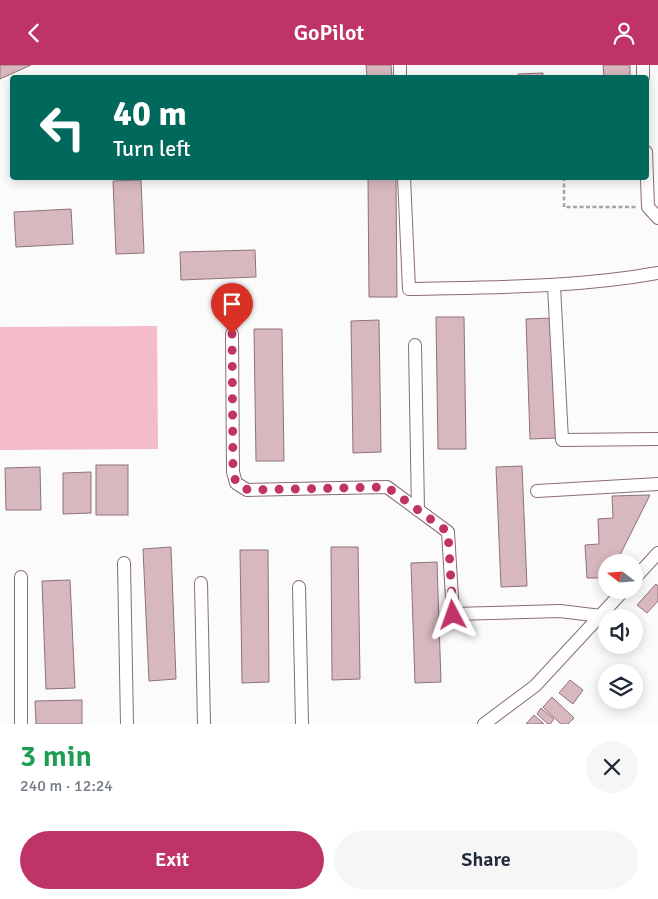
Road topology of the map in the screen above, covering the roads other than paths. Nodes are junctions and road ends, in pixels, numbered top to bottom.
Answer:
1 (404, 180) edge
2 (647, 180) edge
3 (658, 217) edge
4 (658, 273) edge
5 (554, 285) junction
6 (232, 334) dead end
7 (415, 345) dead end
8 (658, 439) edge
9 (658, 484) edge
10 (538, 491) dead end
11 (418, 510) junction
12 (658, 553) edge
13 (124, 563) dead end
14 (643, 569) edge
15 (20, 577) dead end
16 (201, 583) dead end
17 (299, 587) dead end
18 (616, 599) edge
19 (607, 609) edge
20 (598, 616) edge
21 (598, 619) edge
22 (21, 724) edge
23 (126, 724) edge
24 (204, 724) edge
25 (302, 724) edge
26 (484, 724) edge

1 - 5 street
2 - 3 street
4 - 5 street
5 - 8 street
6 - 11 street
7 - 11 street
9 - 10 street
11 - 20 street
12 - 14 street
13 - 23 street
15 - 22 street
16 - 24 street
17 - 25 street
18 - 19 street
21 - 26 street

